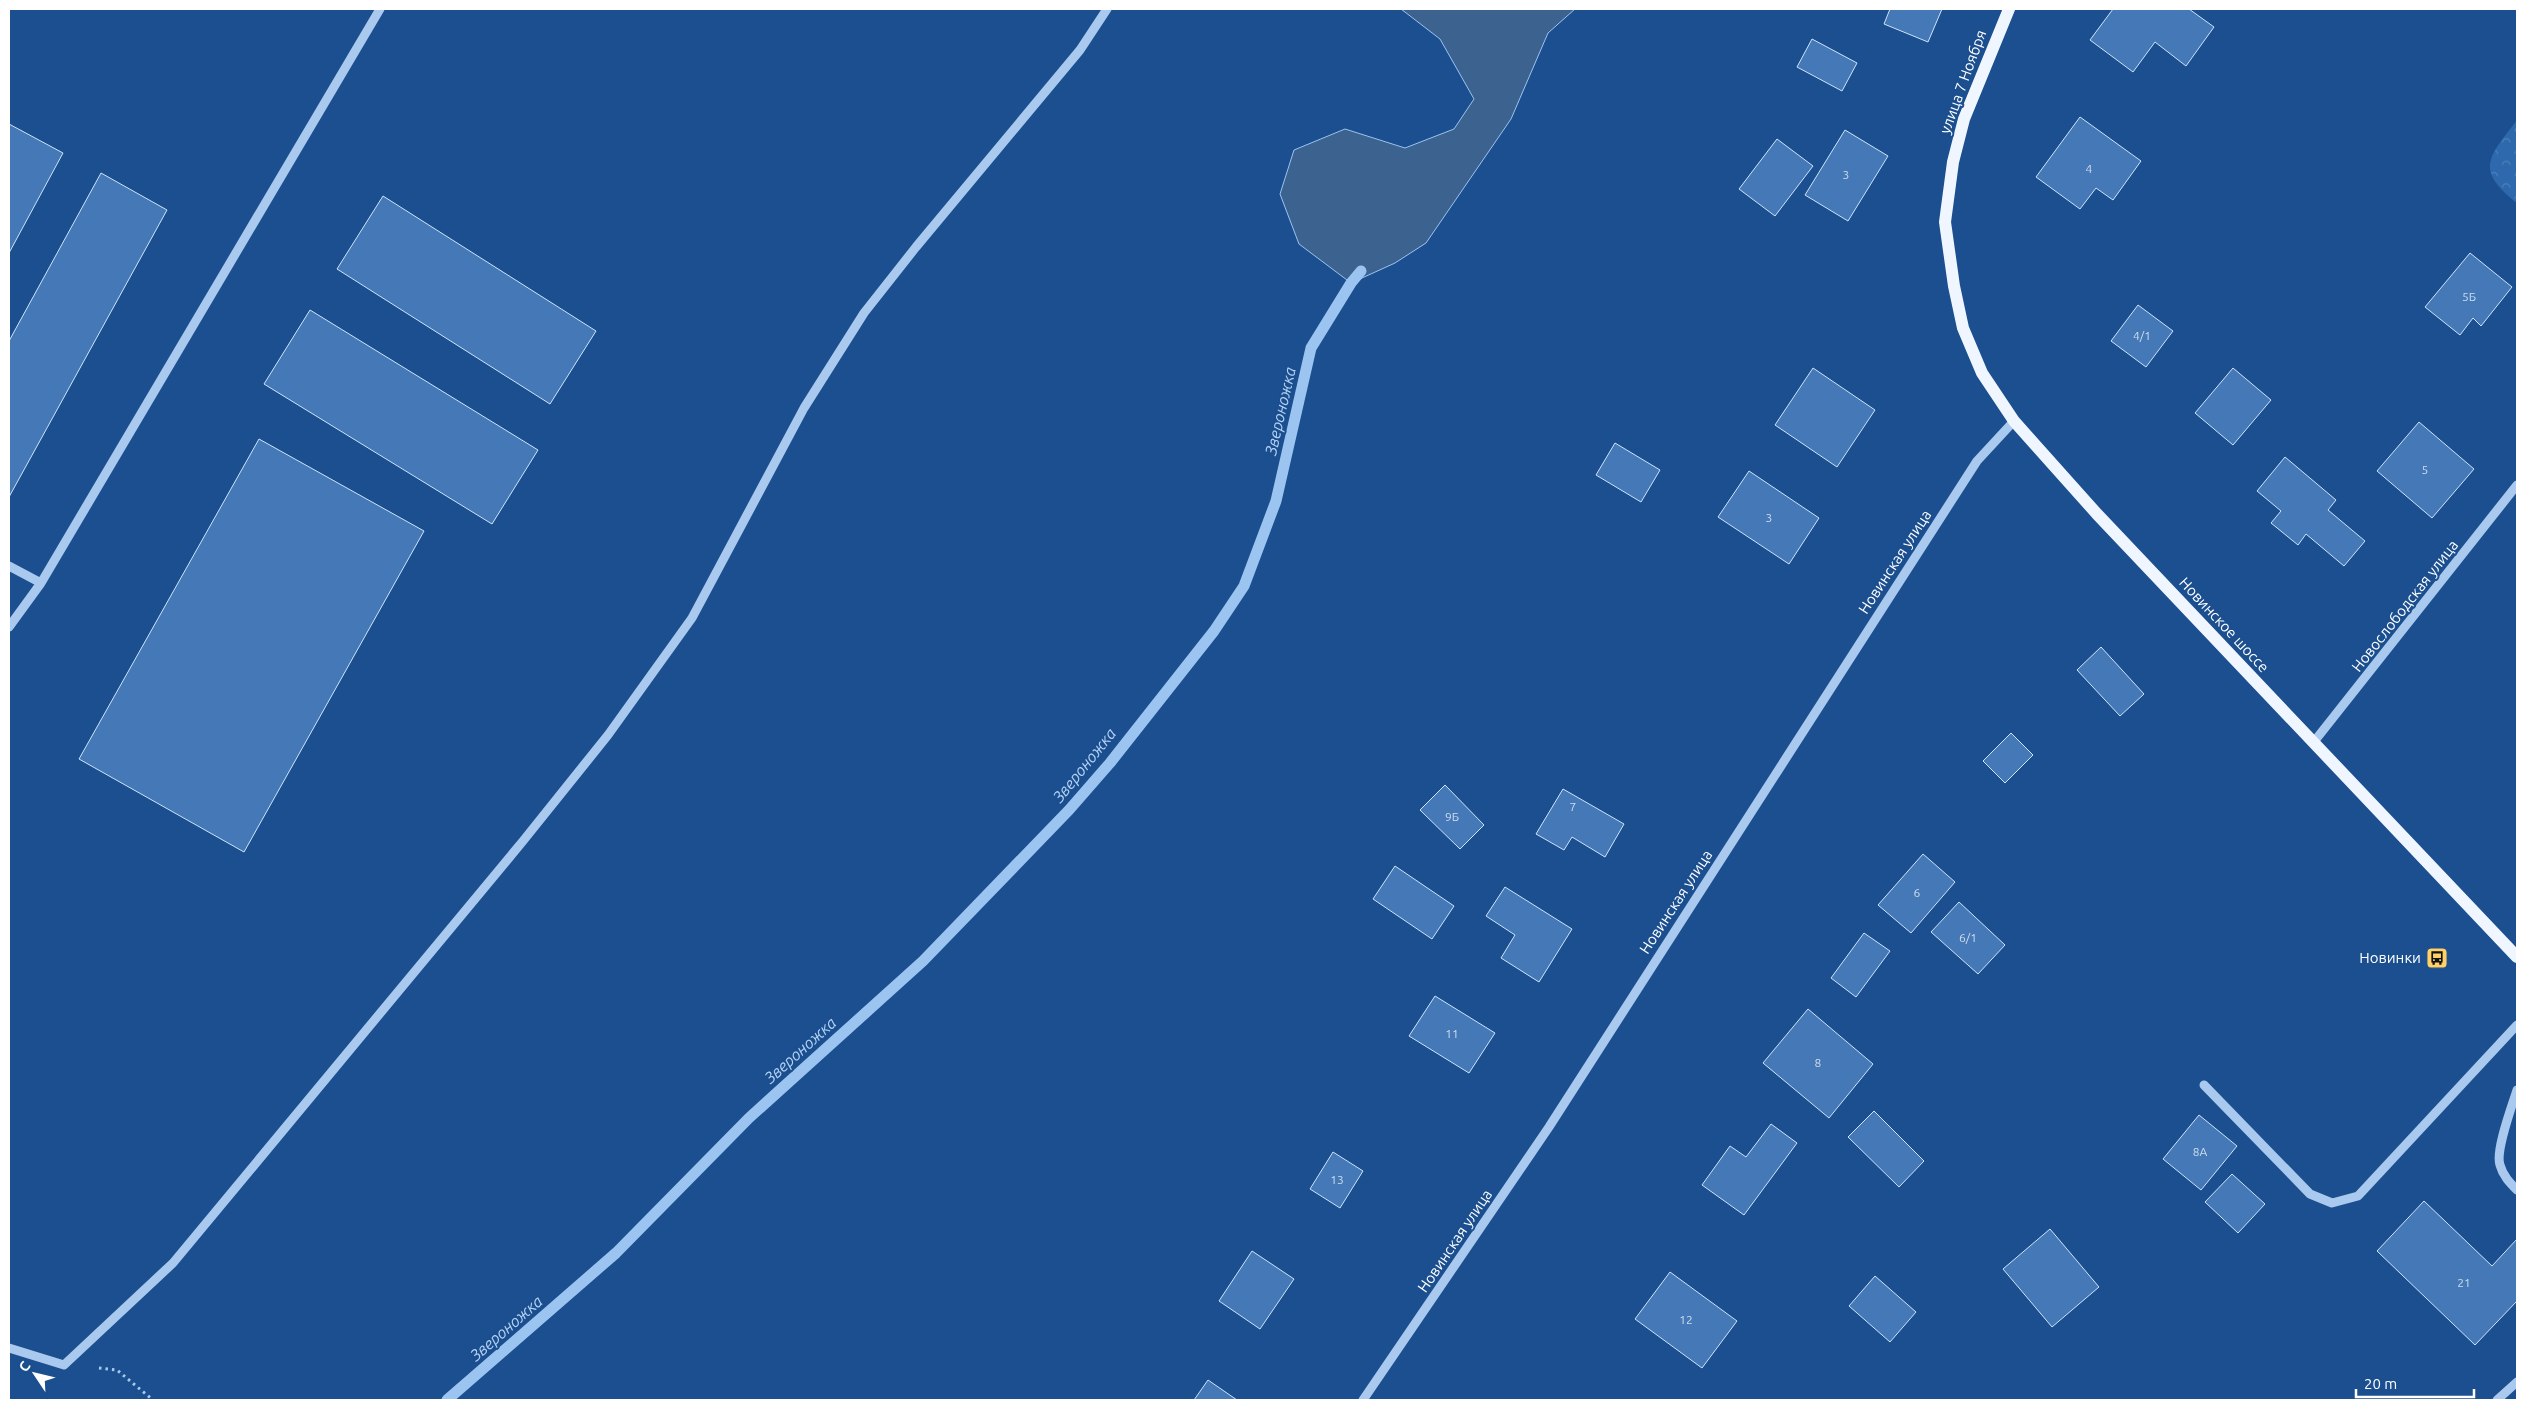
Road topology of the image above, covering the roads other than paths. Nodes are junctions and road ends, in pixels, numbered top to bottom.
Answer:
1 (380, 9) edge
2 (1107, 9) edge
3 (2009, 9) edge
4 (1954, 286) joint
5 (2014, 421) junction
6 (2517, 485) edge
7 (9, 566) edge
8 (41, 583) junction
9 (9, 627) edge
10 (2313, 743) junction
11 (2517, 957) edge
12 (2517, 1025) edge
13 (2204, 1086) dead end
14 (2517, 1090) edge
15 (2517, 1190) edge
16 (9, 1348) edge
17 (2517, 1382) edge
18 (1362, 1400) edge
19 (2498, 1400) edge

1 - 8 street
2 - 16 street
3 - 4 main road, улица 7 Ноября
4 - 5 main road, Новинское шоссе
5 - 10 main road, Новинское шоссе
5 - 18 street, Новинская улица
6 - 10 street, Новослободская улица
7 - 8 street
8 - 9 street
10 - 11 main road, Новинское шоссе
12 - 13 street
14 - 15 street
17 - 19 street

